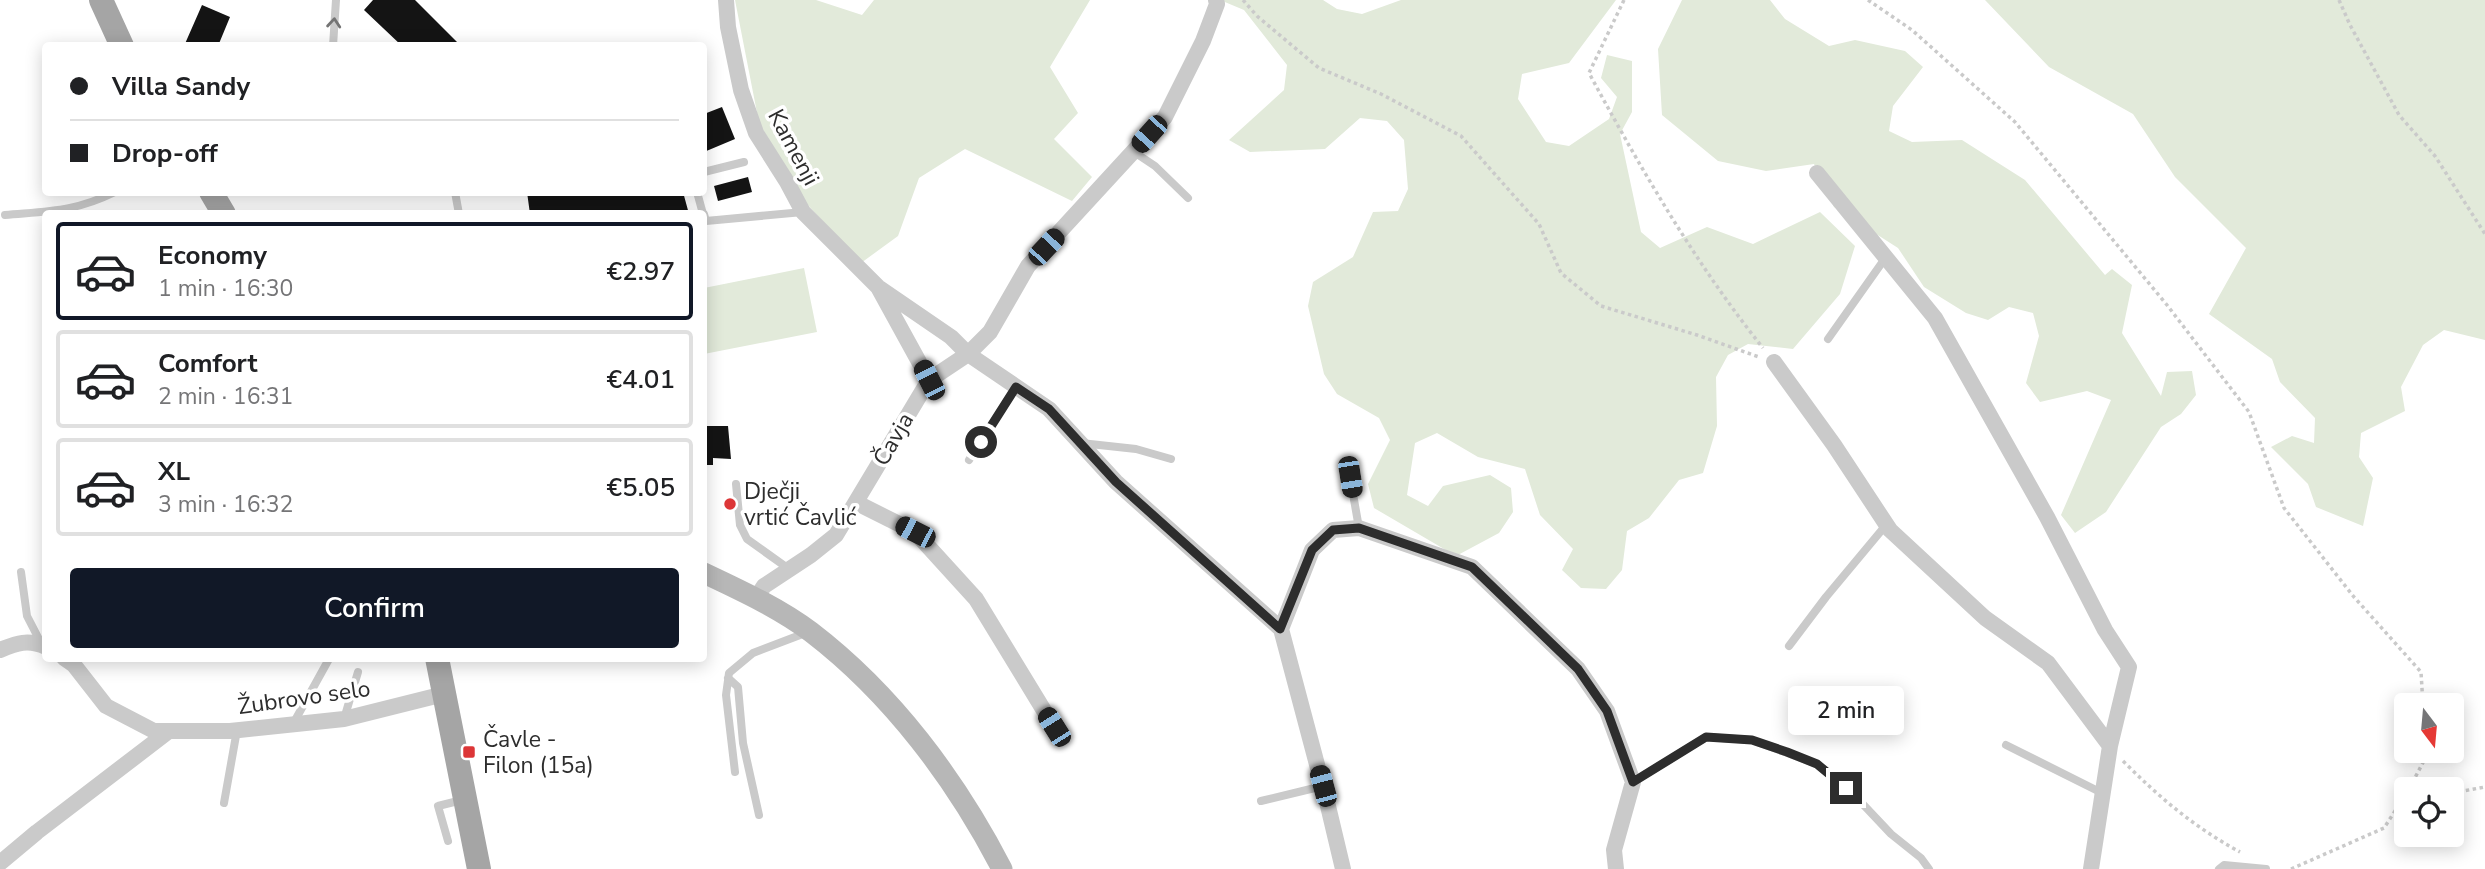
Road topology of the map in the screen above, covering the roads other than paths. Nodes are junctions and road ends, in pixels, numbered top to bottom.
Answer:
1 (101, 0) edge
2 (336, 0) edge
3 (726, 0) edge
4 (1216, 0) edge
5 (120, 42) edge
6 (333, 42) edge
7 (1134, 152) junction
8 (744, 162) dead end
9 (707, 171) edge
10 (1817, 173) dead end
11 (107, 196) edge
12 (1188, 198) dead end
13 (67, 210) edge
14 (42, 212) edge
15 (803, 212) junction
16 (5, 215) dead end
17 (707, 221) edge
18 (1886, 257) junction
19 (878, 287) junction
20 (1828, 340) dead end
21 (968, 354) junction
22 (1774, 362) road end
23 (929, 380) junction
24 (1016, 387) junction
25 (1080, 443) junction
26 (1171, 458) dead end
27 (969, 460) dead end
28 (1350, 477) dead end
29 (736, 484) dead end
30 (857, 503) junction
31 (1886, 525) junction
32 (1359, 528) junction
33 (789, 569) junction
34 (21, 572) dead end
35 (707, 574) edge
36 (755, 598) junction
37 (1280, 629) junction
38 (810, 631) junction
39 (42, 643) edge
40 (42, 645) edge
41 (1789, 646) dead end
42 (0, 650) edge
43 (71, 662) edge
44 (327, 662) edge
45 (438, 662) edge
46 (358, 672) dead end
47 (729, 678) junction
48 (444, 694) junction
49 (344, 719) junction
50 (292, 724) junction
51 (1054, 727) dead end
52 (237, 730) junction
53 (169, 731) junction
54 (2006, 745) dead end
55 (2110, 746) junction
56 (735, 772) dead end
57 (1633, 782) junction
58 (1323, 786) junction
59 (2102, 793) junction
60 (465, 799) junction
61 (1261, 801) dead end
62 (225, 803) dead end
63 (759, 815) dead end
64 (448, 841) dead end
65 (0, 863) edge
66 (479, 869) edge
67 (1002, 869) edge
68 (1343, 869) edge
69 (1616, 869) edge
70 (1929, 869) edge
71 (2091, 869) edge
72 (2219, 869) edge
73 (2266, 869) edge

1 - 5 main road
6 -> 2 lane
3 - 15 street, Kamenji
4 - 7 street, Čavja
7 - 12 lane
7 - 21 street, Čavja
8 - 9 lane
10 - 18 street
11 - 13 lane
14 - 16 lane
15 - 17 lane
15 - 19 street, Kamenji
18 - 20 lane
18 - 55 street
19 - 21 street, Kamenji
19 - 23 street, Kamenji
21 - 23 street, Čavja
21 - 24 street
22 - 31 street
23 - 30 street, Čavja
24 - 25 street
24 - 27 lane
25 - 26 lane
25 - 37 street
28 - 32 lane
29 - 33 lane
30 - 33 street, Čavja
30 - 51 street
31 - 41 lane
31 - 55 street
32 - 37 street
32 - 57 street
33 - 36 street, Čavja
34 - 39 lane
35 - 36 main road
36 - 38 main road
37 - 58 street
38 - 47 lane
38 - 67 main road
40 - 42 street
43 - 53 street, Žubrovo selo
44 - 50 lane
45 - 48 main road
46 - 49 lane
47 - 56 lane
47 - 63 lane
48 - 49 street, Žubrovo selo
48 - 60 main road
49 - 50 street, Žubrovo selo
50 - 52 street, Žubrovo selo
52 - 53 street, Žubrovo selo
52 - 62 lane
53 - 65 street
54 - 59 lane
55 - 59 street
57 - 69 street
57 - 70 lane
58 - 61 lane
58 - 68 street
59 - 71 street
60 - 64 lane
60 - 66 main road
72 - 73 lane

